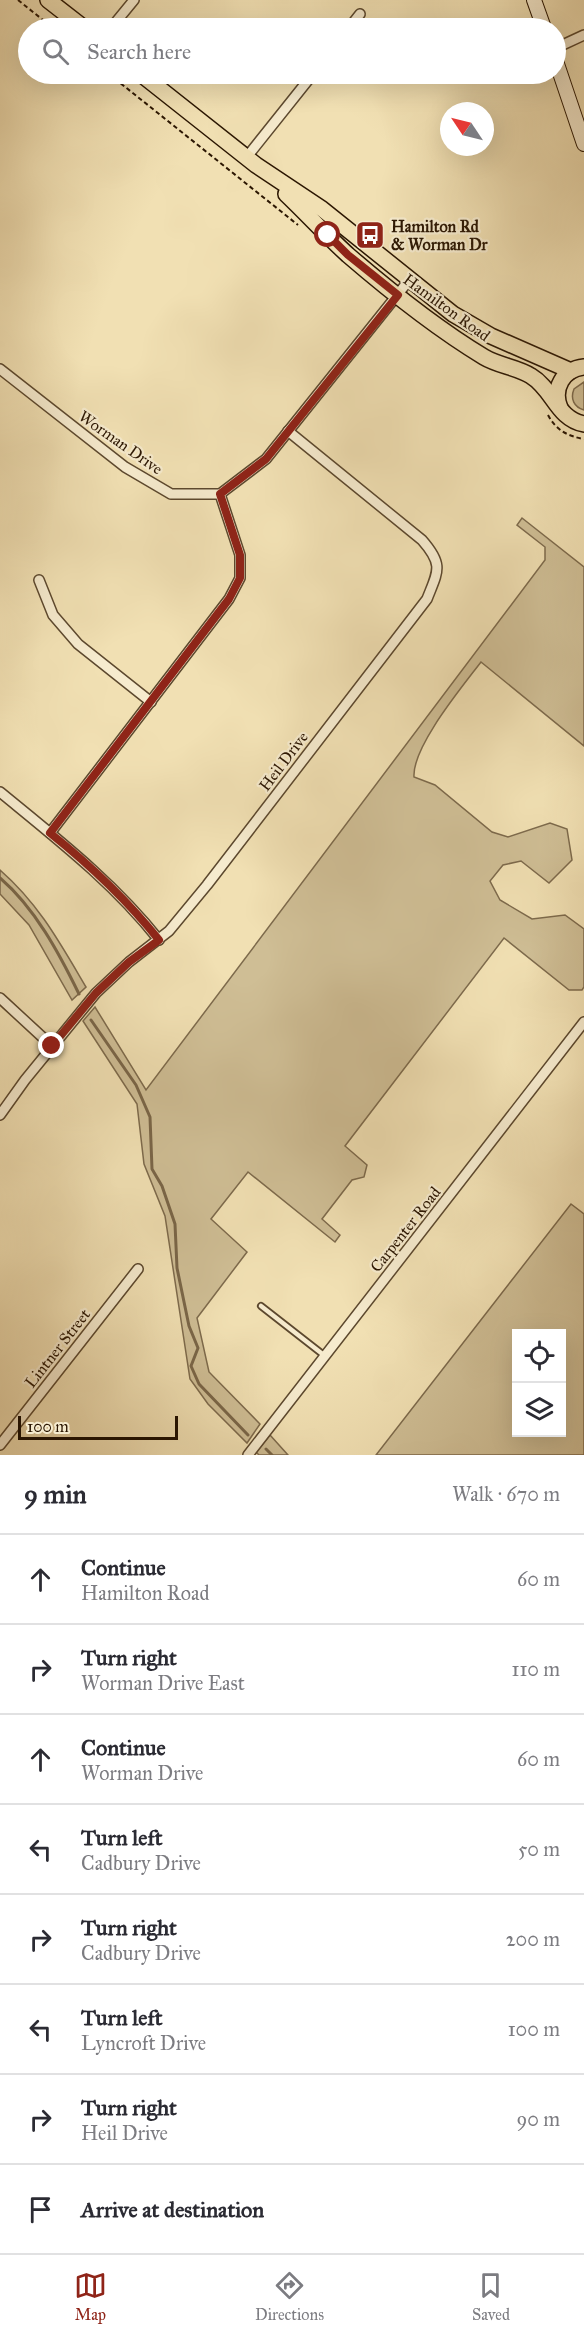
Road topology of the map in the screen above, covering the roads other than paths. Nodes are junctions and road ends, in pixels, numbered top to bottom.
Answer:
1 (48, 0) edge
2 (134, 0) edge
3 (534, 0) edge
4 (360, 14) dead end
5 (71, 18) edge
6 (119, 18) edge
7 (357, 18) edge
8 (540, 18) edge
9 (584, 35) edge
10 (566, 43) edge
11 (154, 84) edge
12 (306, 84) edge
13 (564, 84) edge
14 (581, 126) edge
15 (584, 144) edge
16 (251, 161) junction
17 (410, 279) junction
18 (398, 295) junction
19 (578, 367) edge
20 (0, 369) edge
21 (552, 391) junction
22 (584, 424) edge
23 (288, 431) junction
24 (220, 494) junction
25 (39, 580) dead end
26 (151, 702) junction
27 (0, 792) edge
28 (50, 833) junction
29 (159, 940) junction
30 (0, 998) edge
31 (584, 1022) edge
32 (52, 1046) junction
33 (0, 1115) edge
34 (138, 1269) dead end
35 (261, 1306) dead end
36 (325, 1356) junction
37 (0, 1445) edge
38 (248, 1455) edge

1 - 5 main road
2 - 6 street
3 - 8 main road
4 - 7 street
9 - 10 street
11 - 16 main road, Hamilton Road
12 - 16 street
13 - 14 main road
14 - 15 main road
16 - 17 main road, Hamilton Road
16 - 18 main road, Hamilton Road
17 - 18 street
17 - 19 main road, Hamilton Road
18 - 21 main road, Hamilton Road
18 - 23 street
19 - 21 main road
20 - 24 street, Worman Drive
21 - 22 main road
23 - 24 street
23 - 29 street, Heil Drive
24 - 26 street
25 - 26 street
26 - 28 street
27 - 28 street
28 - 29 street
29 - 32 street, Heil Drive
30 - 32 street
31 - 36 street, Carpenter Road
32 - 33 street, Heil Drive
34 - 37 street, Lintner Street
35 - 36 lane
36 - 38 street, Carpenter Road

